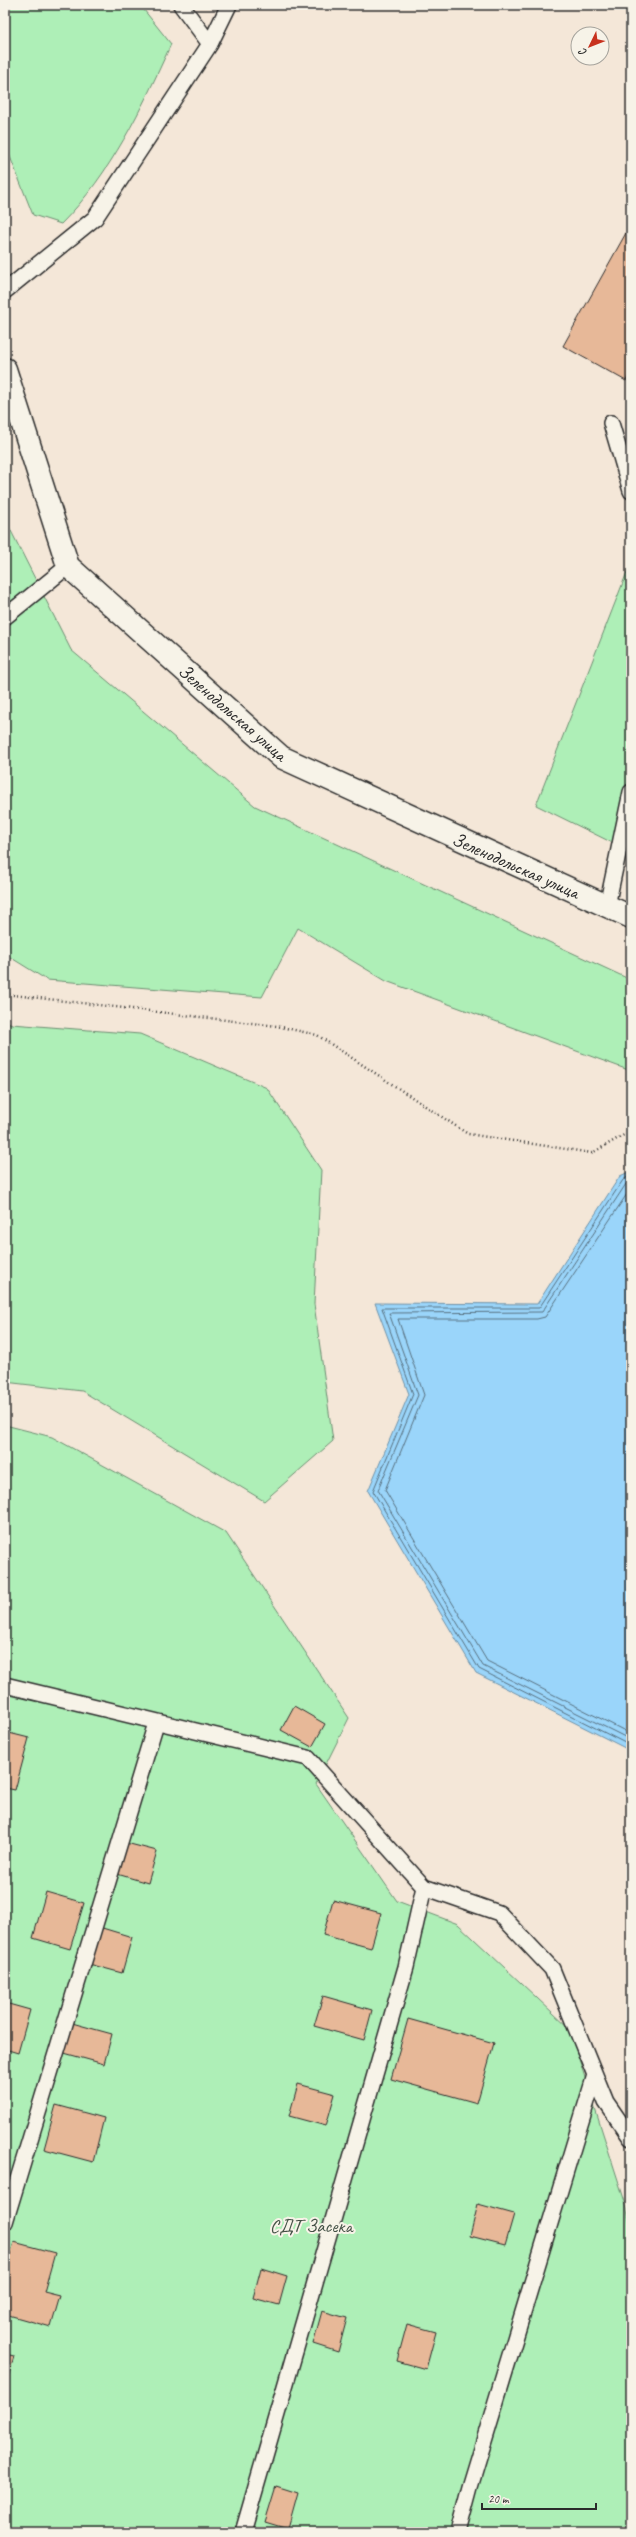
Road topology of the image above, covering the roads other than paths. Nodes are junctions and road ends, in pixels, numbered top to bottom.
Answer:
1 (181, 5) edge
2 (229, 5) edge
3 (210, 44) junction
4 (5, 291) edge
5 (5, 369) edge
6 (611, 423) dead end
7 (631, 491) edge
8 (68, 566) junction
9 (5, 617) edge
10 (631, 792) edge
11 (607, 906) junction
12 (631, 917) edge
13 (5, 1685) edge
14 (156, 1723) junction
15 (424, 1887) junction
16 (595, 2074) junction
17 (631, 2138) edge
18 (5, 2222) edge
19 (243, 2532) edge
20 (458, 2532) edge

1 - 3 lane
2 - 3 lane
3 - 4 lane
5 - 8 street
6 - 7 lane
8 - 9 lane
8 - 11 street, Зеленодольская улица
10 - 11 lane
11 - 12 street, Зеленодольская улица
13 - 14 lane
14 - 15 lane
14 - 18 lane
15 - 16 lane
15 - 19 lane
16 - 17 lane
16 - 20 lane

